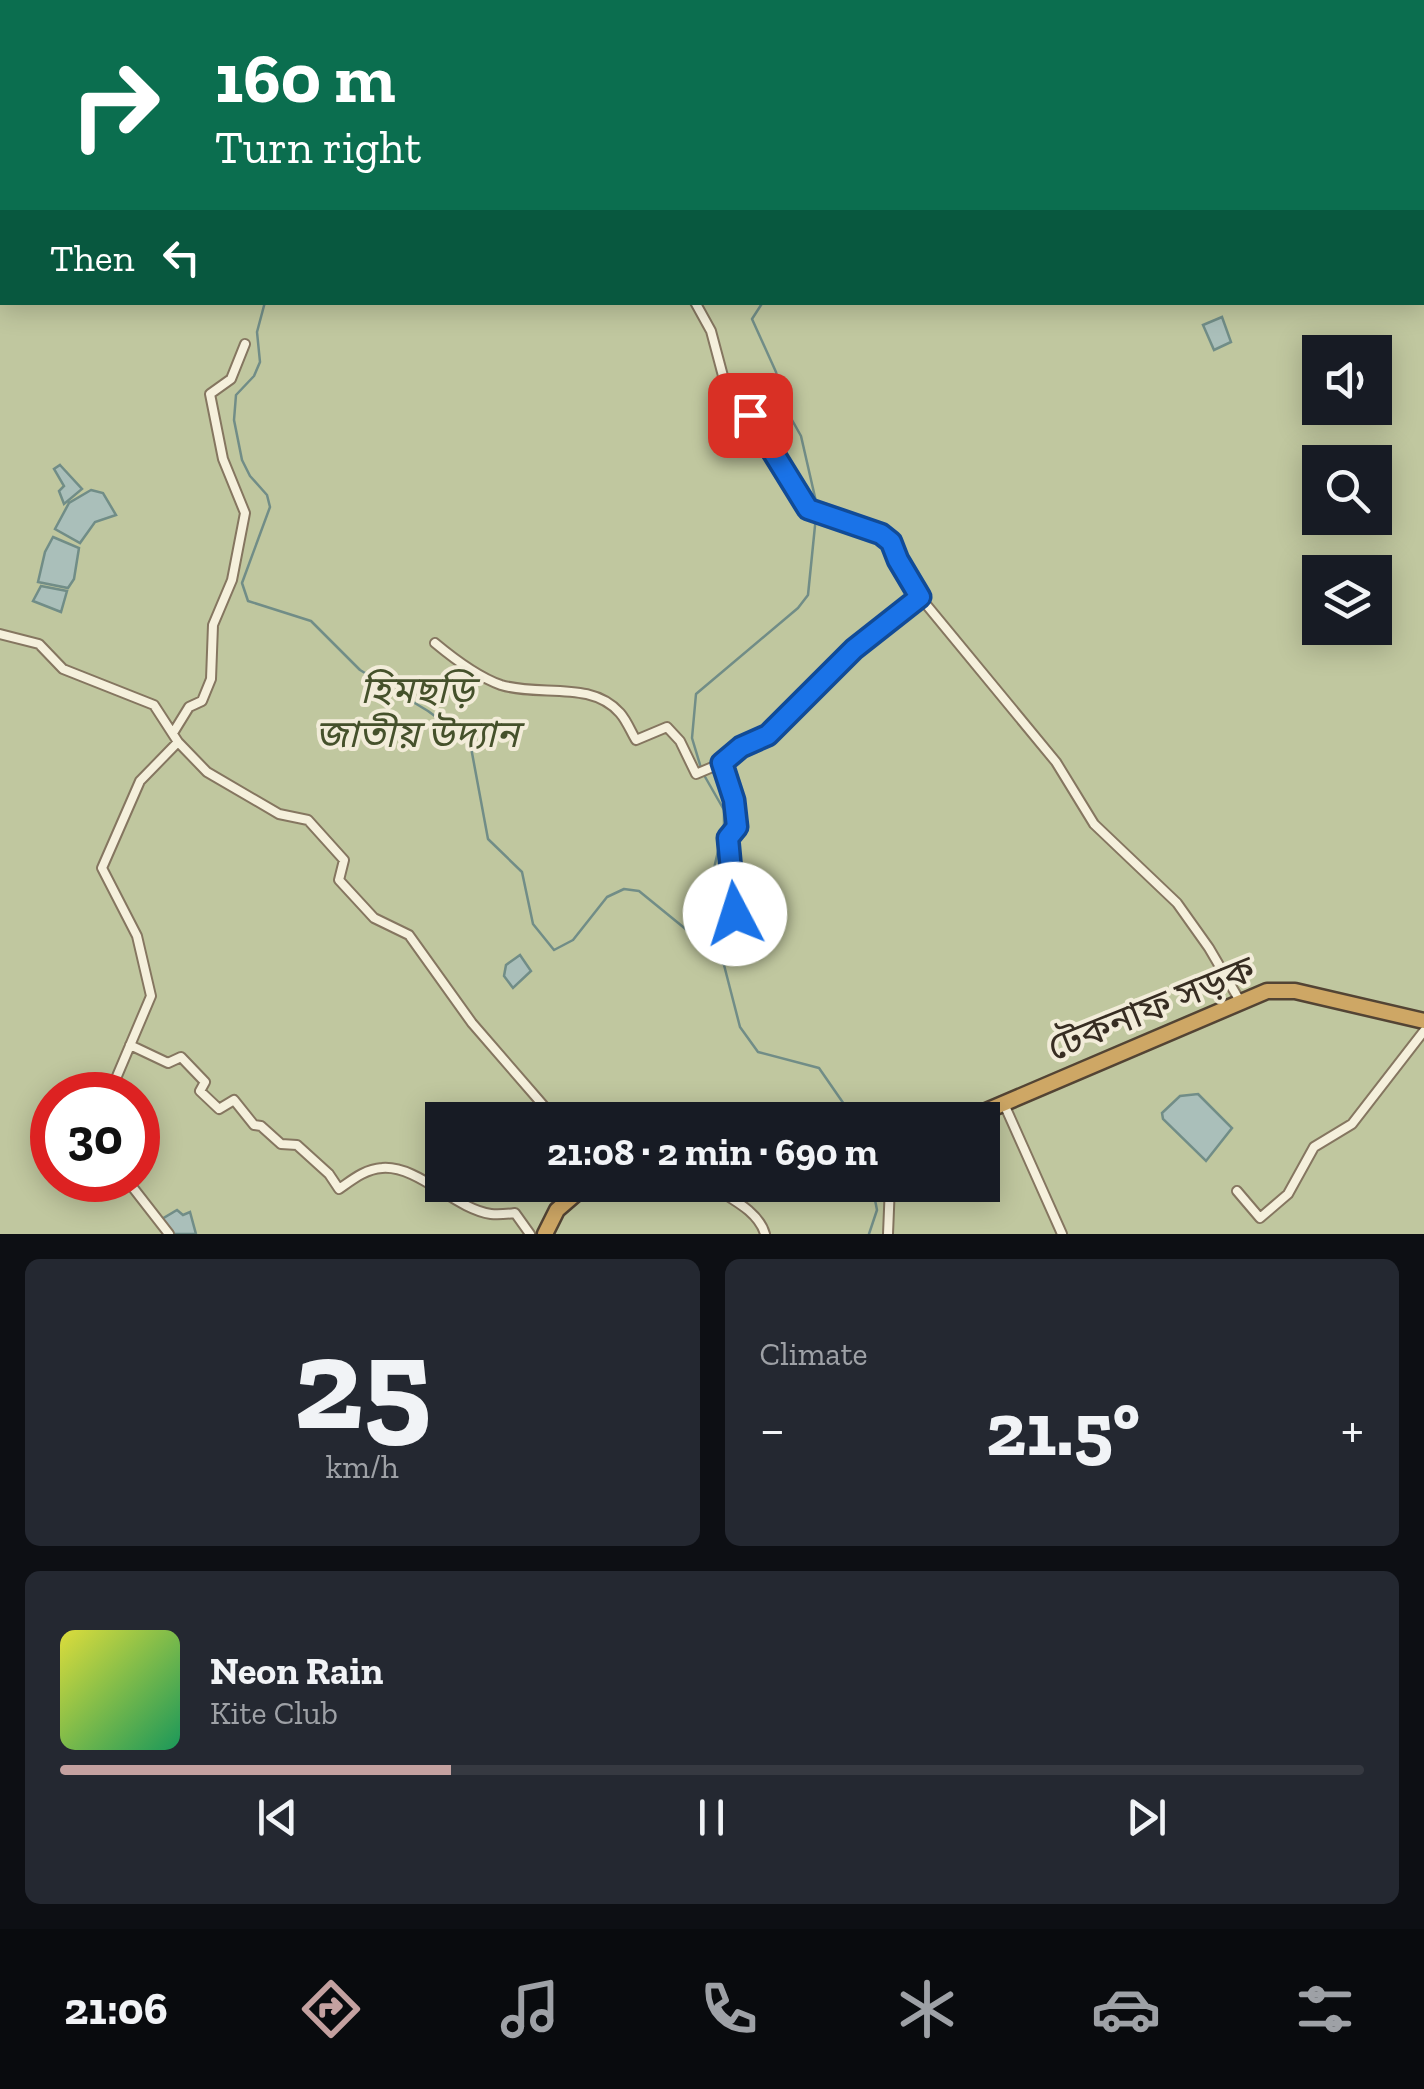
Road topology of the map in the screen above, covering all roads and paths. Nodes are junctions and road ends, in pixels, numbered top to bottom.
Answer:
1 (697, 305) edge
2 (245, 344) dead end
3 (920, 597) junction
4 (0, 634) edge
5 (435, 643) dead end
6 (176, 738) junction
7 (717, 765) junction
8 (735, 914) dead end
9 (1240, 1001) junction
10 (1424, 1022) edge
11 (1424, 1031) edge
12 (130, 1045) junction
13 (118, 1072) edge
14 (540, 1102) edge
15 (1004, 1104) junction
16 (1000, 1106) edge
17 (1237, 1191) dead end
18 (144, 1202) edge
19 (566, 1202) edge
20 (736, 1202) edge
21 (889, 1202) edge
22 (169, 1234) edge
23 (530, 1234) edge
24 (544, 1234) edge
25 (764, 1234) edge
26 (888, 1234) edge
27 (1062, 1234) edge

1 - 3 street
2 - 6 street
3 - 7 street
3 - 9 street
4 - 6 street
5 - 7 street
6 - 12 street
6 - 14 street
7 - 8 street
9 - 10 highway, টেকনাফ সড়ক
9 - 15 highway, টেকনাফ সড়ক
11 - 17 street
12 - 13 street
12 - 23 street
15 - 16 highway, টেকনাফ সড়ক
15 - 27 street
18 - 22 street
19 - 24 highway
20 - 25 street
21 - 26 street

